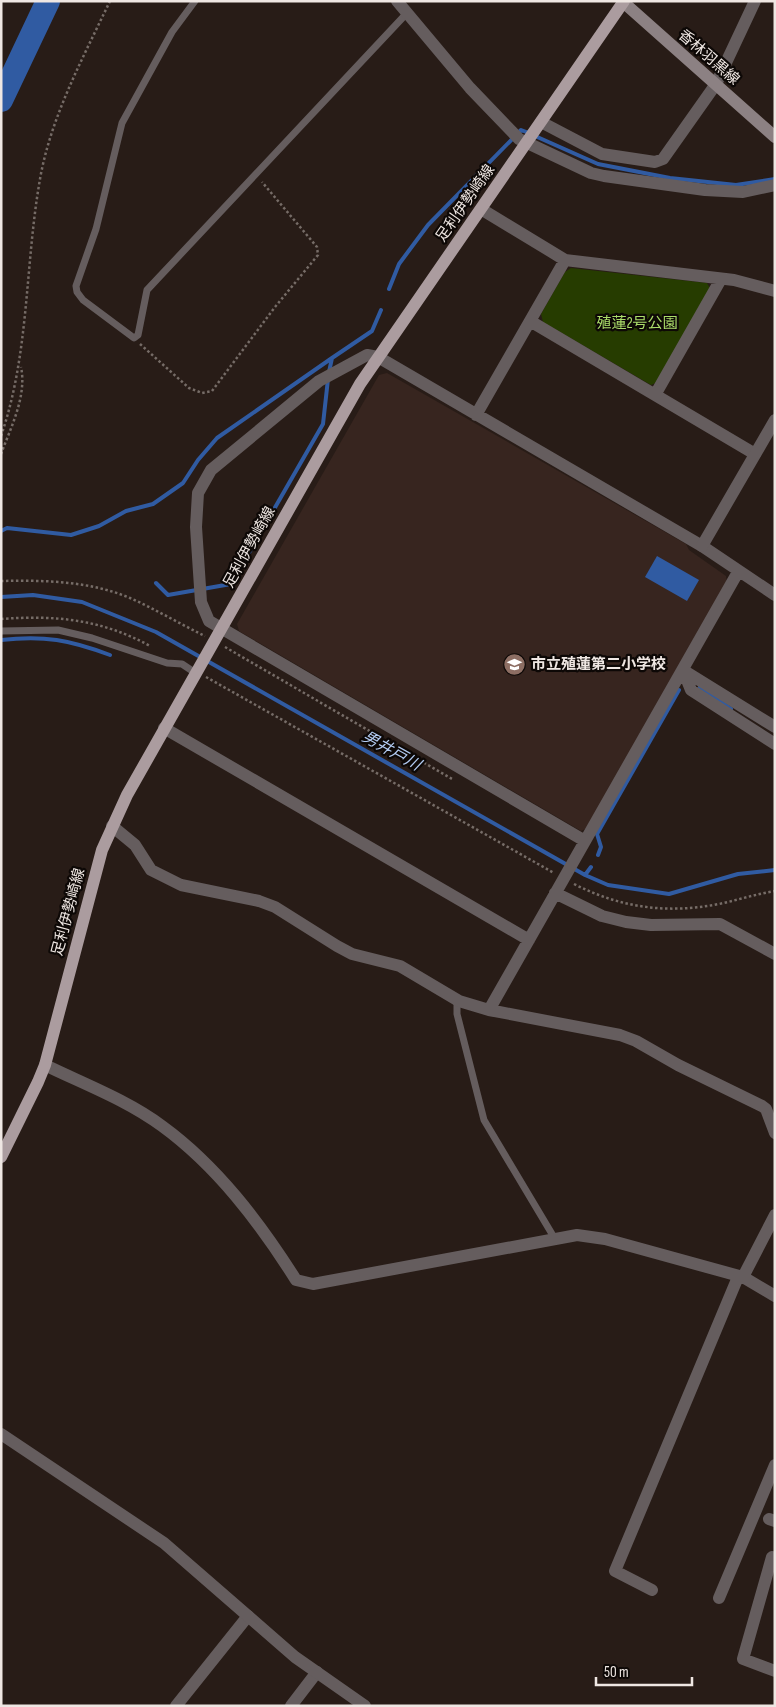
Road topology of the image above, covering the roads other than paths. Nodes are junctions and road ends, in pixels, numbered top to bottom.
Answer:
1 (195, 1) edge
2 (397, 1) edge
3 (755, 1) edge
4 (623, 2) edge
5 (406, 13) junction
6 (716, 84) junction
7 (539, 125) junction
8 (775, 137) edge
9 (522, 138) junction
10 (775, 185) edge
11 (481, 209) junction
12 (565, 260) junction
13 (721, 279) junction
14 (775, 291) edge
15 (530, 321) junction
16 (378, 357) junction
17 (655, 395) junction
18 (476, 415) junction
19 (775, 420) edge
20 (755, 454) junction
21 (702, 546) junction
22 (738, 572) junction
23 (775, 595) edge
24 (222, 630) junction
25 (1, 631) edge
26 (683, 670) junction
27 (201, 673) junction
28 (775, 727) edge
29 (164, 728) junction
30 (775, 744) edge
31 (112, 826) junction
32 (585, 841) junction
33 (555, 893) junction
34 (529, 940) junction
35 (775, 954) edge
36 (457, 1000) junction
37 (489, 1010) junction
38 (45, 1065) junction
39 (770, 1105) edge
40 (775, 1133) edge
41 (1, 1157) edge
42 (775, 1215) edge
43 (555, 1239) junction
44 (741, 1277) junction
45 (775, 1296) edge
46 (1, 1434) edge
47 (775, 1465) edge
48 (775, 1558) edge
49 (652, 1590) dead end
50 (719, 1598) dead end
51 (248, 1616) junction
52 (775, 1671) edge
53 (317, 1672) junction
54 (176, 1706) edge
55 (290, 1706) edge
56 (365, 1706) edge

1 - 5 lane
2 - 5 street
3 - 6 street
4 - 6 main road, 香林羽黒線
4 - 7 main road, 足利伊勢崎線
5 - 9 street
6 - 7 street
6 - 8 main road, 香林羽黒線
7 - 9 main road, 足利伊勢崎線
9 - 10 street
9 - 11 main road, 足利伊勢崎線
11 - 12 street
11 - 16 main road, 足利伊勢崎線
12 - 13 street
12 - 15 street
13 - 14 street
13 - 17 street
15 - 17 street
15 - 18 street
16 - 18 street
16 - 24 main road, 足利伊勢崎線
16 - 24 street
17 - 20 street
18 - 21 street
19 - 20 street
20 - 21 street
21 - 22 street
22 - 23 street
22 - 26 street
24 - 27 main road, 足利伊勢崎線
24 - 32 street
25 - 27 lane
26 - 28 street
26 - 30 street
26 - 32 street
27 - 29 main road, 足利伊勢崎線
29 - 31 main road, 足利伊勢崎線
29 - 34 street
31 - 36 street
31 - 38 main road, 足利伊勢崎線
32 - 33 street
33 - 34 street
33 - 35 street
34 - 37 street
36 - 37 street
36 - 43 lane
37 - 39 street
38 - 41 main road, 足利伊勢崎線
38 - 43 street
39 - 40 street
42 - 44 street
43 - 44 street
44 - 45 street
44 - 49 street
46 - 51 street
47 - 50 street
48 - 52 street
51 - 53 street
51 - 54 street
53 - 55 street
53 - 56 street

